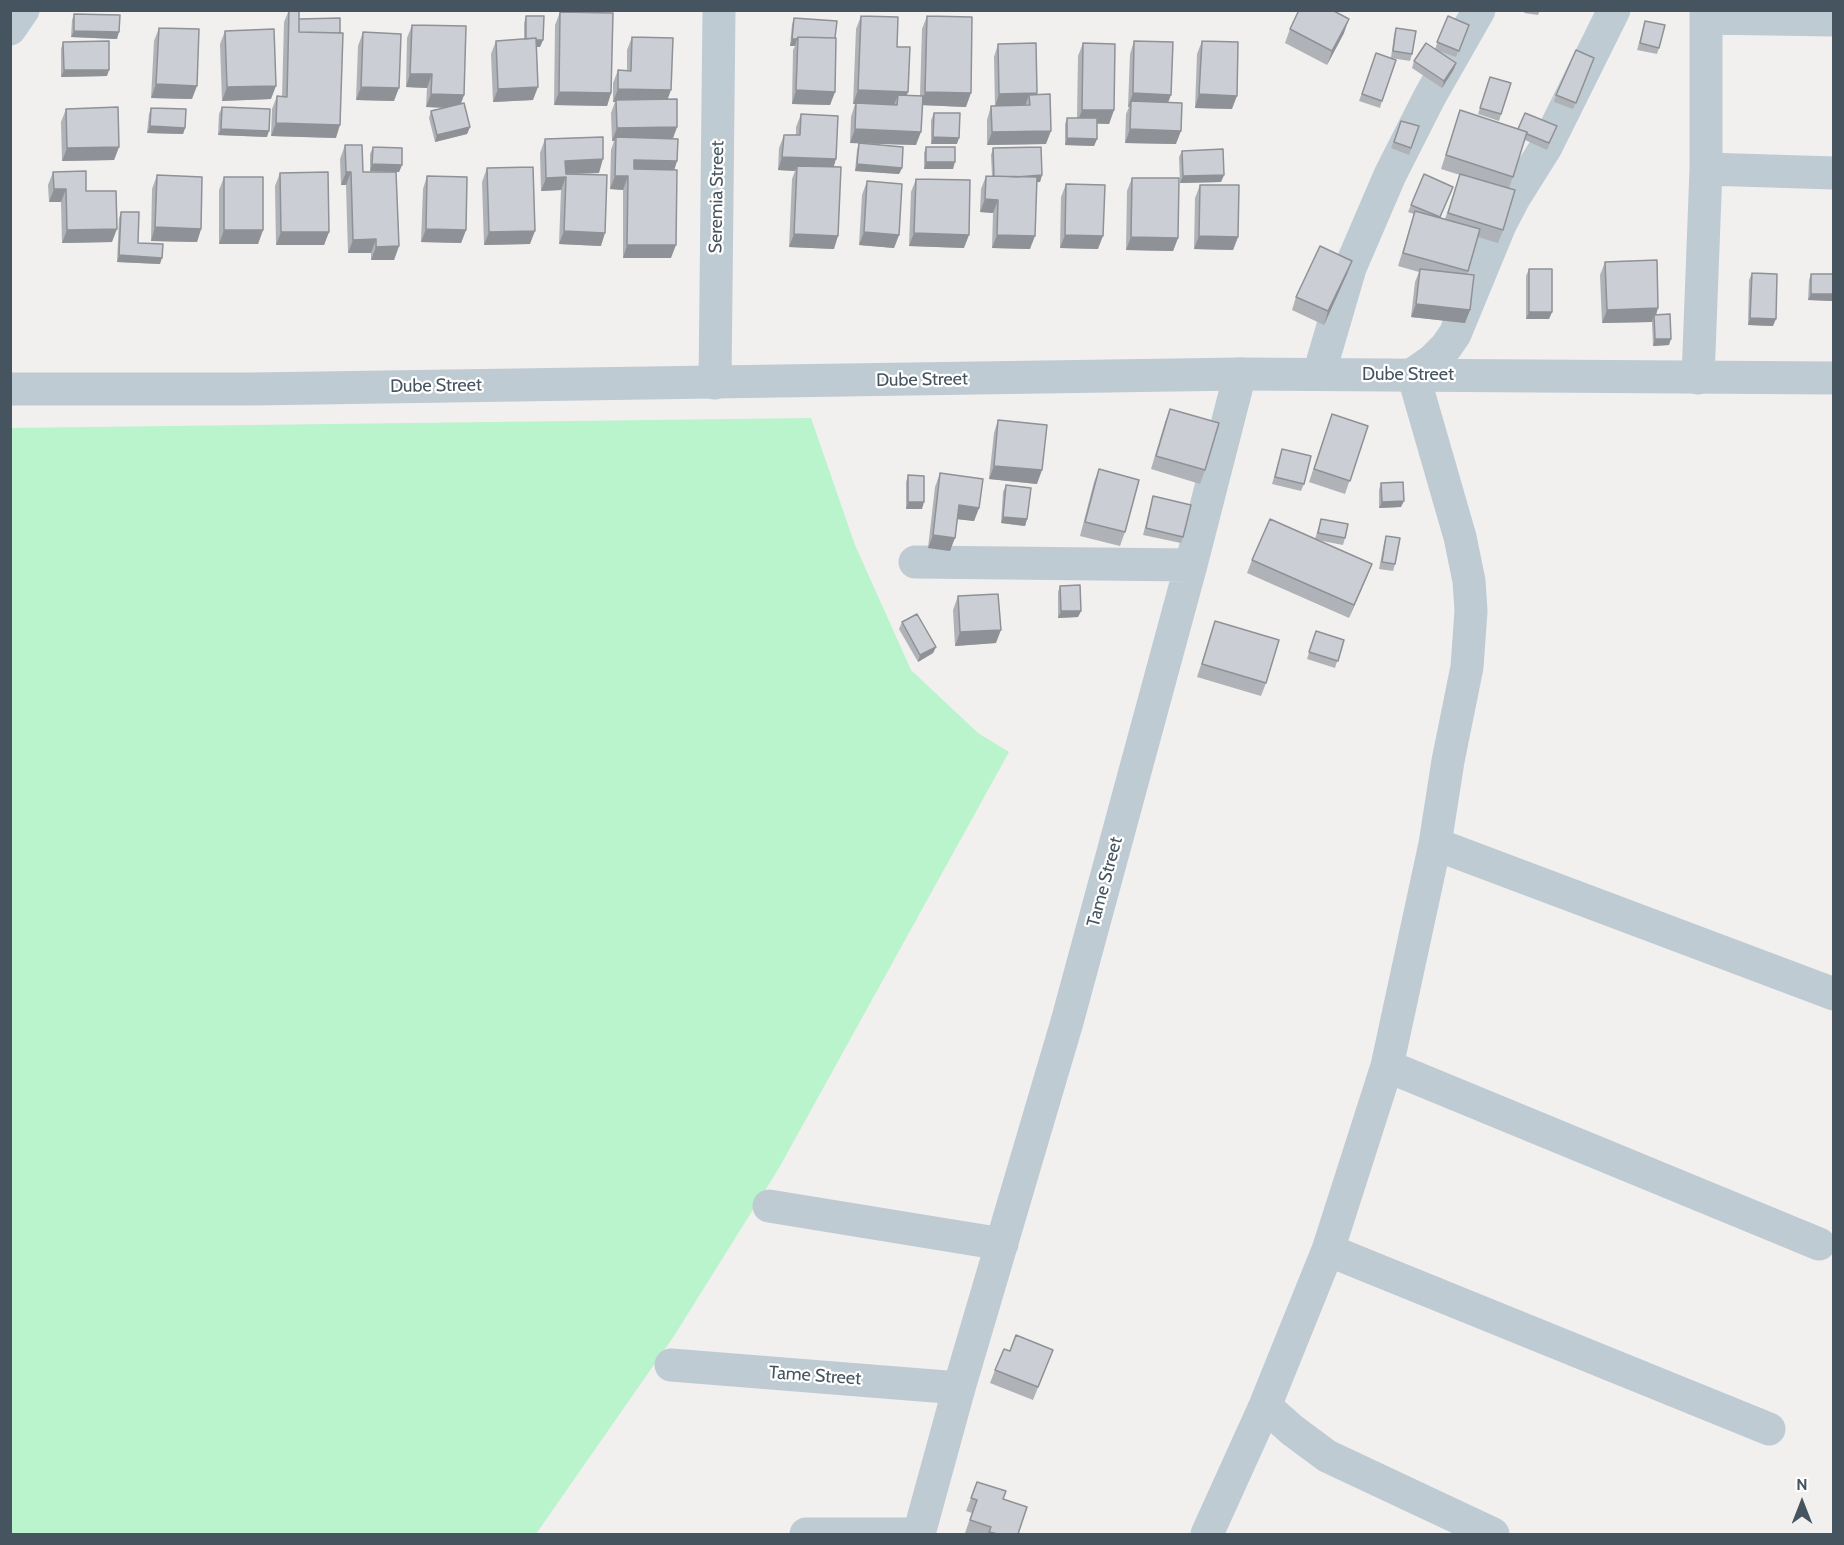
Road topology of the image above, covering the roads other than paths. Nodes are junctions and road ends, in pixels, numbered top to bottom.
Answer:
1 (23, 10) edge
2 (719, 10) edge
3 (1479, 10) edge
4 (1614, 10) edge
5 (1706, 14) edge
6 (1833, 20) edge
7 (10, 29) edge
8 (1706, 169) junction
9 (1833, 173) edge
10 (1240, 374) junction
11 (1319, 374) junction
12 (1413, 374) junction
13 (1698, 378) junction
14 (1833, 378) edge
15 (715, 382) junction
16 (10, 389) edge
17 (915, 562) dead end
18 (1191, 565) junction
19 (1435, 844) junction
20 (1833, 994) edge
21 (1387, 1066) junction
22 (769, 1206) dead end
23 (1002, 1244) junction
24 (1820, 1244) dead end
25 (1328, 1250) junction
26 (671, 1365) dead end
27 (959, 1388) junction
28 (1265, 1406) junction
29 (1769, 1429) dead end
30 (806, 1534) edge
31 (919, 1534) edge
32 (1208, 1534) edge
33 (1493, 1534) edge

1 - 7 street
2 - 15 street, Seremia Street
3 - 11 street
4 - 12 street
5 - 6 street
5 - 8 street
8 - 9 street
8 - 13 street
10 - 11 street, Dube Street
10 - 15 street, Dube Street
10 - 18 street, Tame Street
11 - 12 street, Dube Street
12 - 13 street, Dube Street
12 - 19 street
13 - 14 street, Dube Street
15 - 16 street, Dube Street
17 - 18 street
18 - 23 street, Tame Street
19 - 20 street
19 - 21 street
21 - 24 street
21 - 25 street
22 - 23 street
23 - 27 street, Tame Street
25 - 28 street
25 - 29 street
26 - 27 street, Tame Street
27 - 31 street, Tame Street
28 - 32 street
28 - 33 street
30 - 31 street, Tame Street

